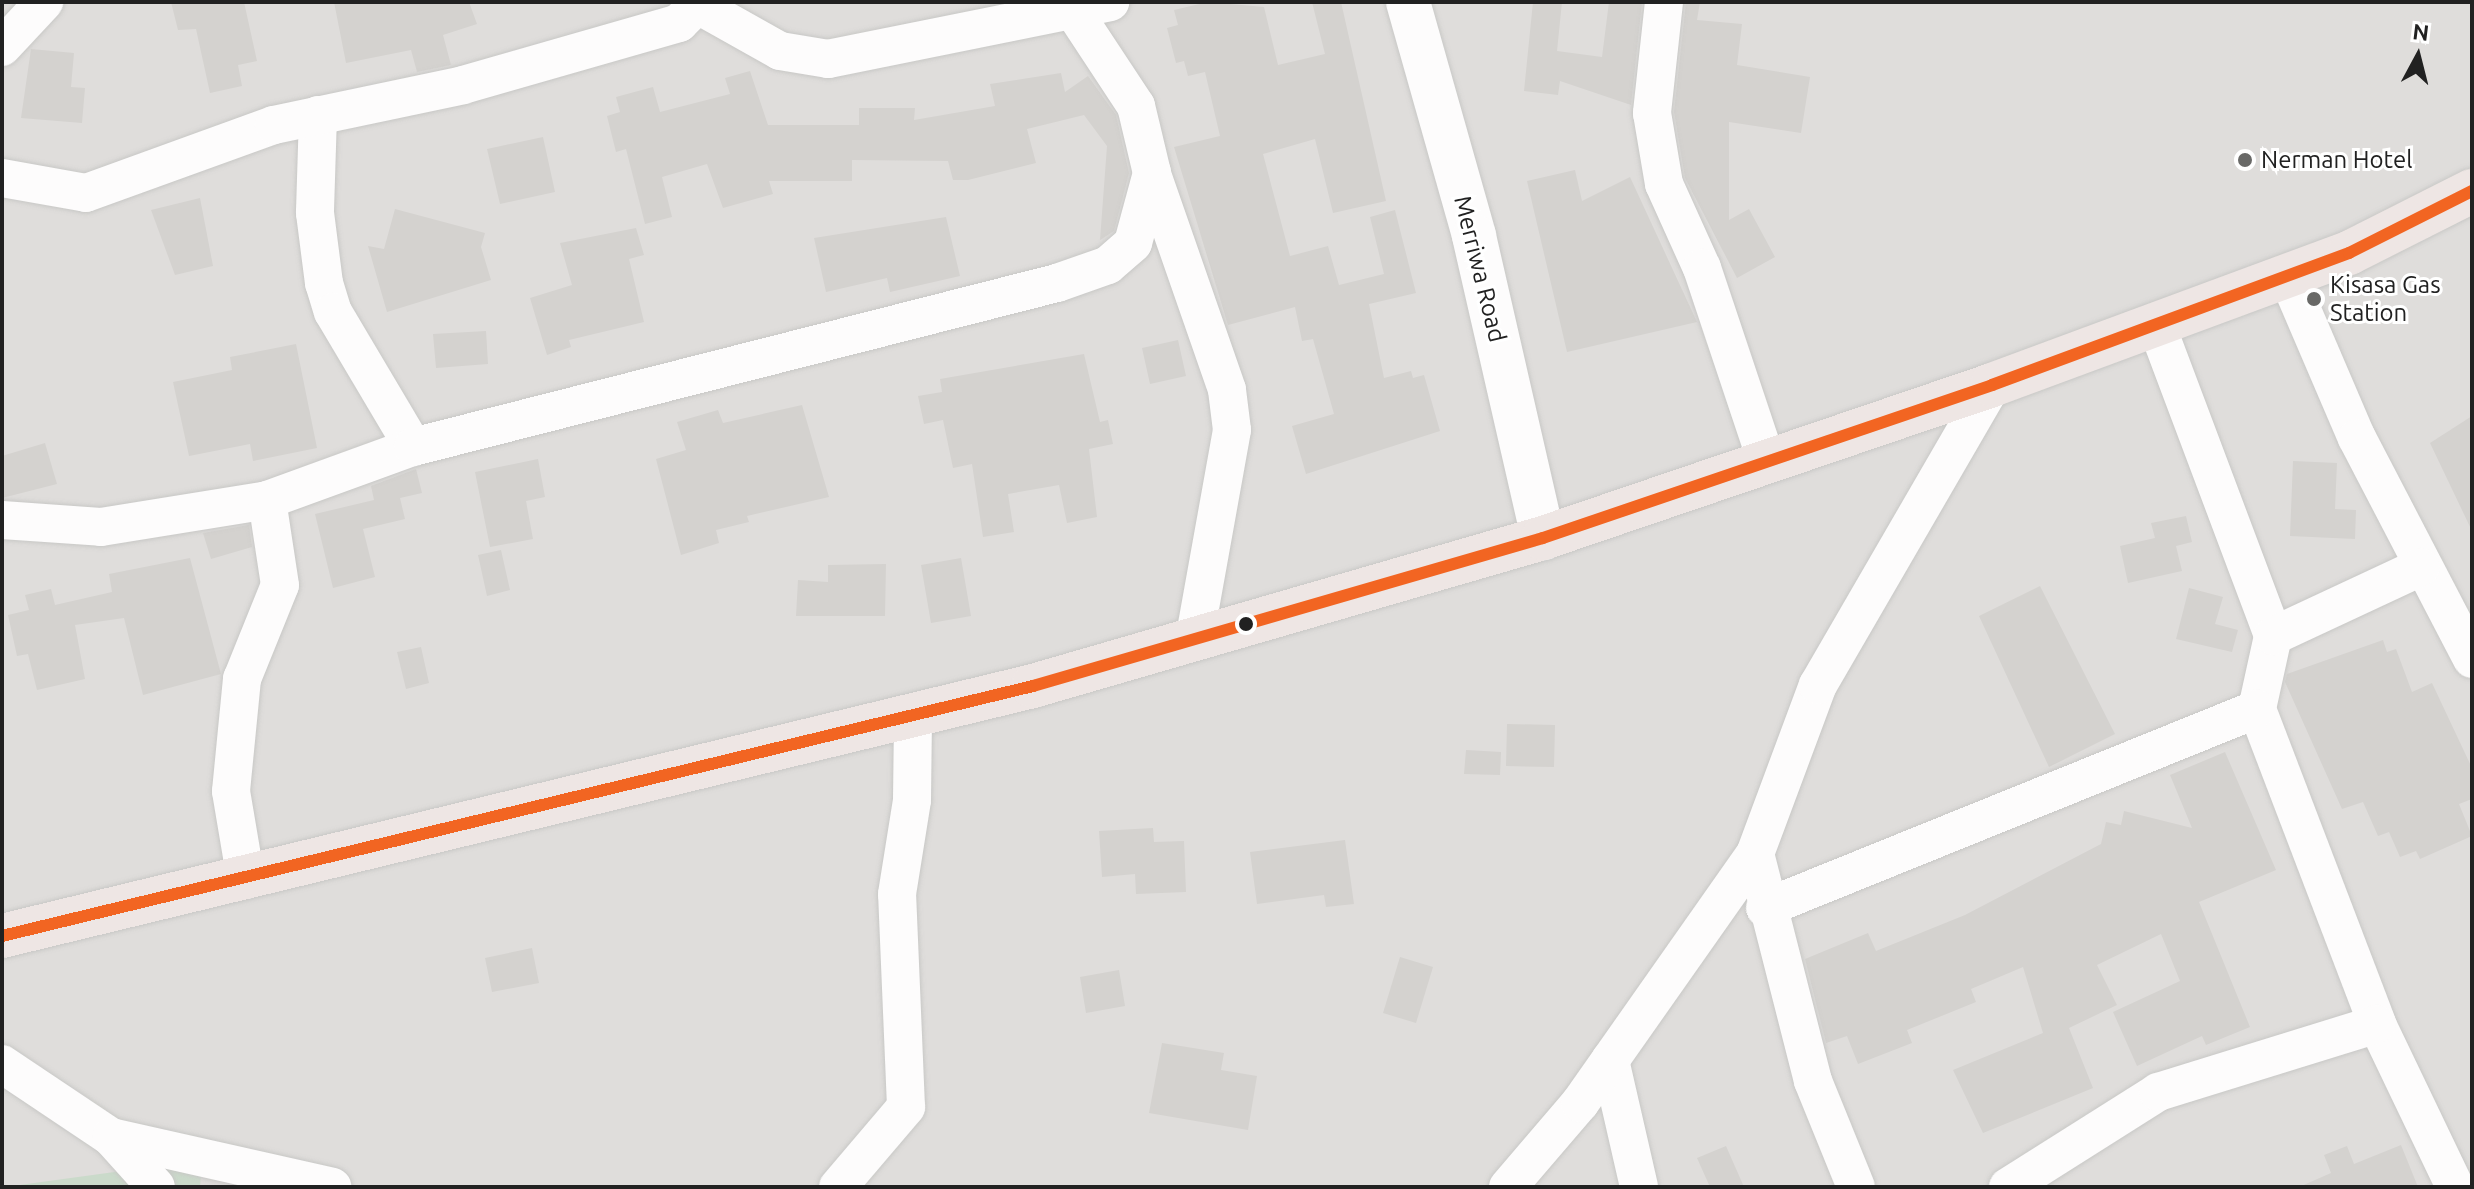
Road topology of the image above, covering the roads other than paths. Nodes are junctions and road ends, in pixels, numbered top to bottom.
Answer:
1 (44, 2) edge
2 (1110, 2) edge
3 (1408, 2) edge
4 (1664, 2) edge
5 (699, 3) edge
6 (1074, 12) junction
7 (2, 47) edge
8 (318, 115) junction
9 (1152, 173) junction
10 (2, 178) edge
11 (2472, 191) edge
12 (2287, 275) junction
13 (2156, 324) junction
14 (1992, 385) junction
15 (413, 447) junction
16 (1767, 462) junction
17 (267, 500) junction
18 (2, 520) edge
19 (1543, 538) junction
20 (2421, 567) junction
21 (2273, 636) junction
22 (1194, 642) junction
23 (2472, 659) edge
24 (2257, 709) junction
25 (913, 715) junction
26 (1755, 854) junction
27 (246, 880) junction
28 (1765, 908) junction
29 (2, 936) edge
30 (2377, 1024) junction
31 (1610, 1060) junction
32 (2, 1064) edge
33 (111, 1137) junction
34 (156, 1187) edge
35 (332, 1187) edge
36 (838, 1187) edge
37 (1508, 1187) edge
38 (1639, 1187) edge
39 (1856, 1187) edge
40 (2008, 1187) edge
41 (2455, 1187) edge

1 - 7 street
2 - 6 street
3 - 19 street, Merriwa Road
4 - 16 street
5 - 6 street
5 - 8 street
6 - 9 street
8 - 10 street
8 - 15 street
9 - 15 street
9 - 22 street
11 - 12 highway
12 - 13 highway
12 - 20 street
13 - 14 highway
13 - 21 street
14 - 16 highway
14 - 26 street
15 - 17 street
16 - 19 highway
17 - 18 street
17 - 27 street
19 - 22 highway
20 - 21 street
20 - 23 street
21 - 24 street
22 - 25 highway
24 - 28 street
24 - 30 street
25 - 27 highway
25 - 36 street
26 - 28 street
26 - 31 street
27 - 29 highway
28 - 39 street
30 - 40 street
30 - 41 street
31 - 37 street
31 - 38 street
32 - 33 street
33 - 34 street
33 - 35 street

